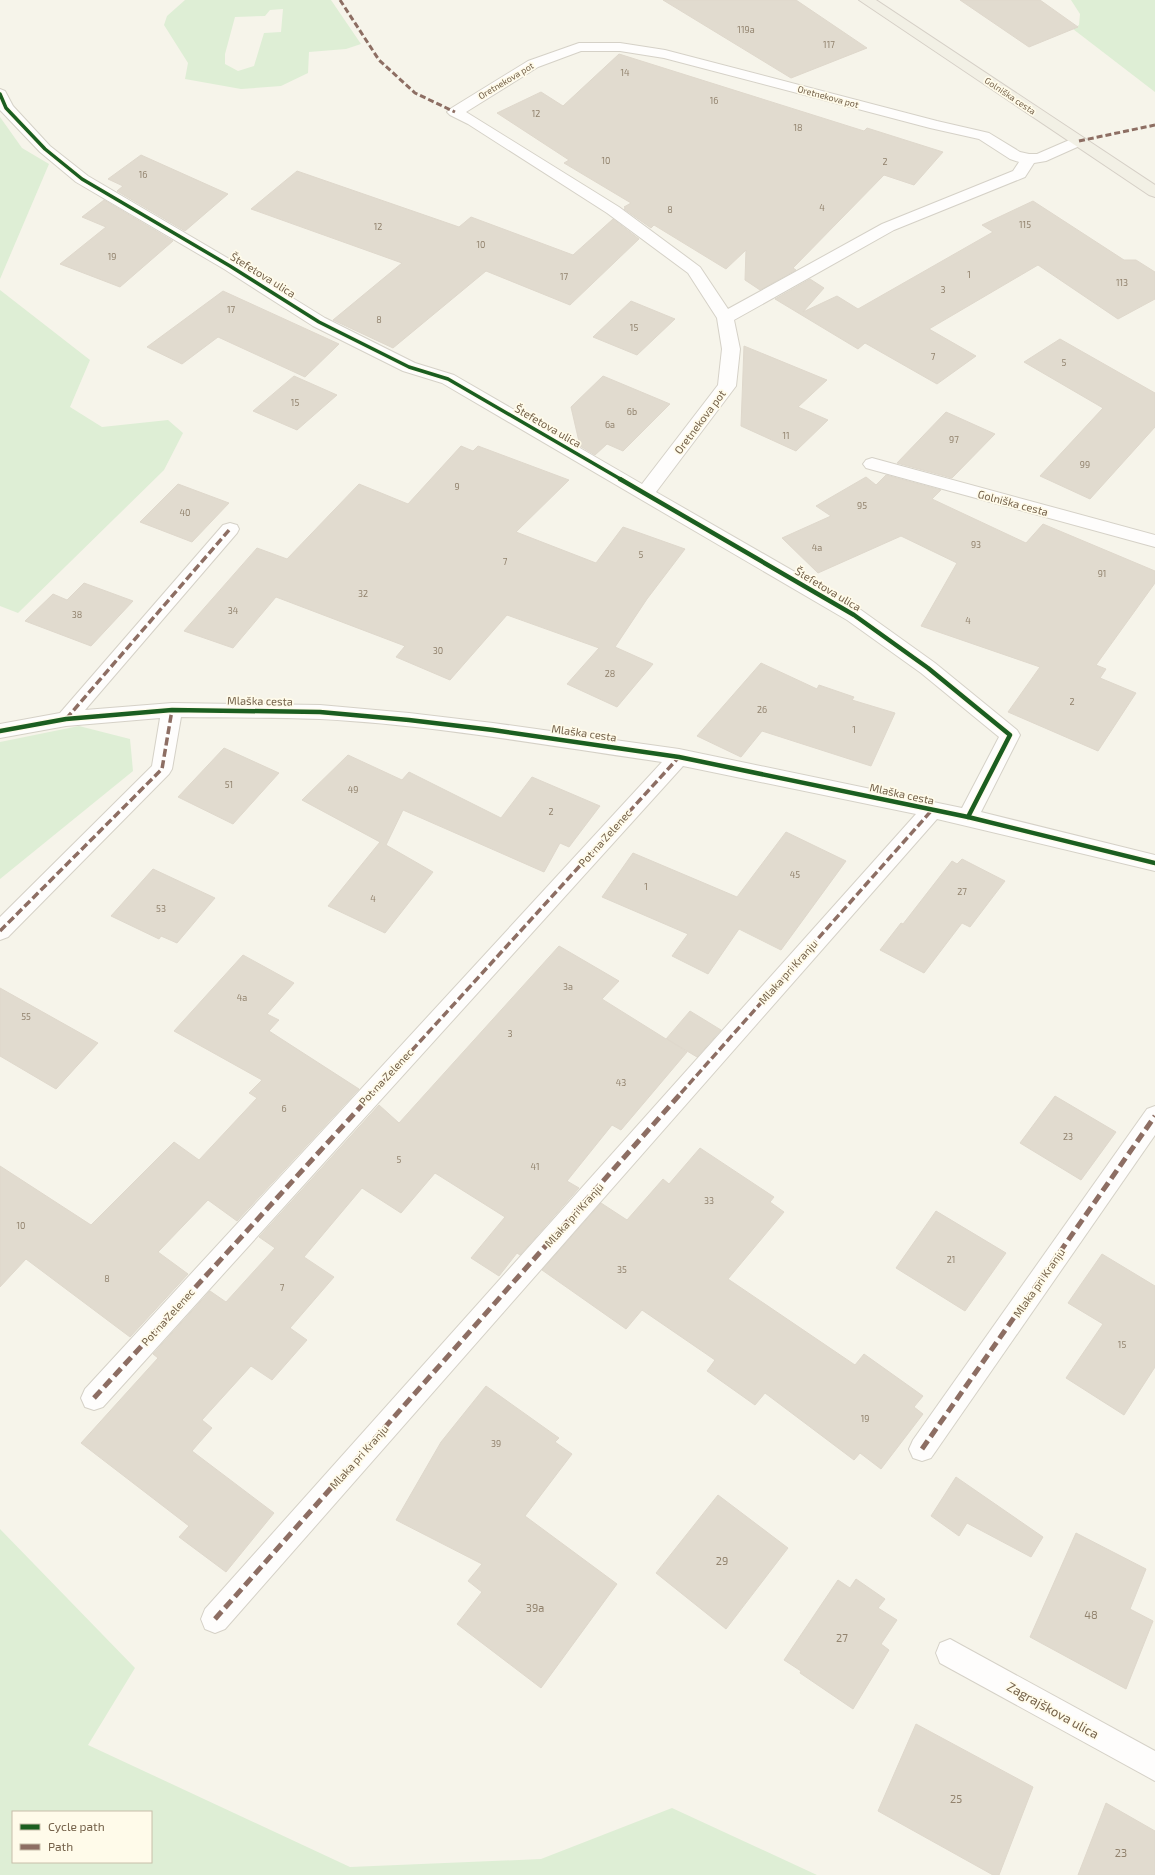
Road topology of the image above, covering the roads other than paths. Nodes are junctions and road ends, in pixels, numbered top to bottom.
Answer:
1 (866, 0) edge
2 (0, 94) edge
3 (1079, 141) junction
4 (1029, 159) junction
5 (1155, 192) edge
6 (725, 318) junction
7 (872, 464) dead end
8 (645, 493) junction
9 (230, 529) dead end
10 (1155, 541) edge
11 (172, 710) junction
12 (66, 719) junction
13 (0, 731) edge
14 (678, 757) junction
15 (932, 810) junction
16 (968, 817) junction
17 (1155, 863) edge
18 (0, 931) edge
19 (1155, 1116) edge
20 (94, 1398) dead end
21 (922, 1449) dead end
22 (215, 1619) dead end
23 (950, 1653) dead end
24 (1155, 1767) edge

1 - 3 main road, Golniška cesta
2 - 8 street, Štefetova ulica
3 - 4 street
3 - 5 main road, Golniška cesta
4 - 6 street
4 - 6 street, Oretnekova pot
6 - 8 street, Oretnekova pot
7 - 10 street, Golniška cesta
8 - 16 street, Štefetova ulica
9 - 12 street
11 - 12 street, Mlaška cesta
11 - 14 street, Mlaška cesta
11 - 18 street
12 - 13 street, Mlaška cesta
14 - 15 street, Mlaška cesta
14 - 20 street, Pot na Zelenec
15 - 16 street, Mlaška cesta
15 - 22 street, Mlaka pri Kranju
16 - 17 street, Mlaška cesta
19 - 21 street, Mlaka pri Kranju
23 - 24 street, Zagrajškova ulica

